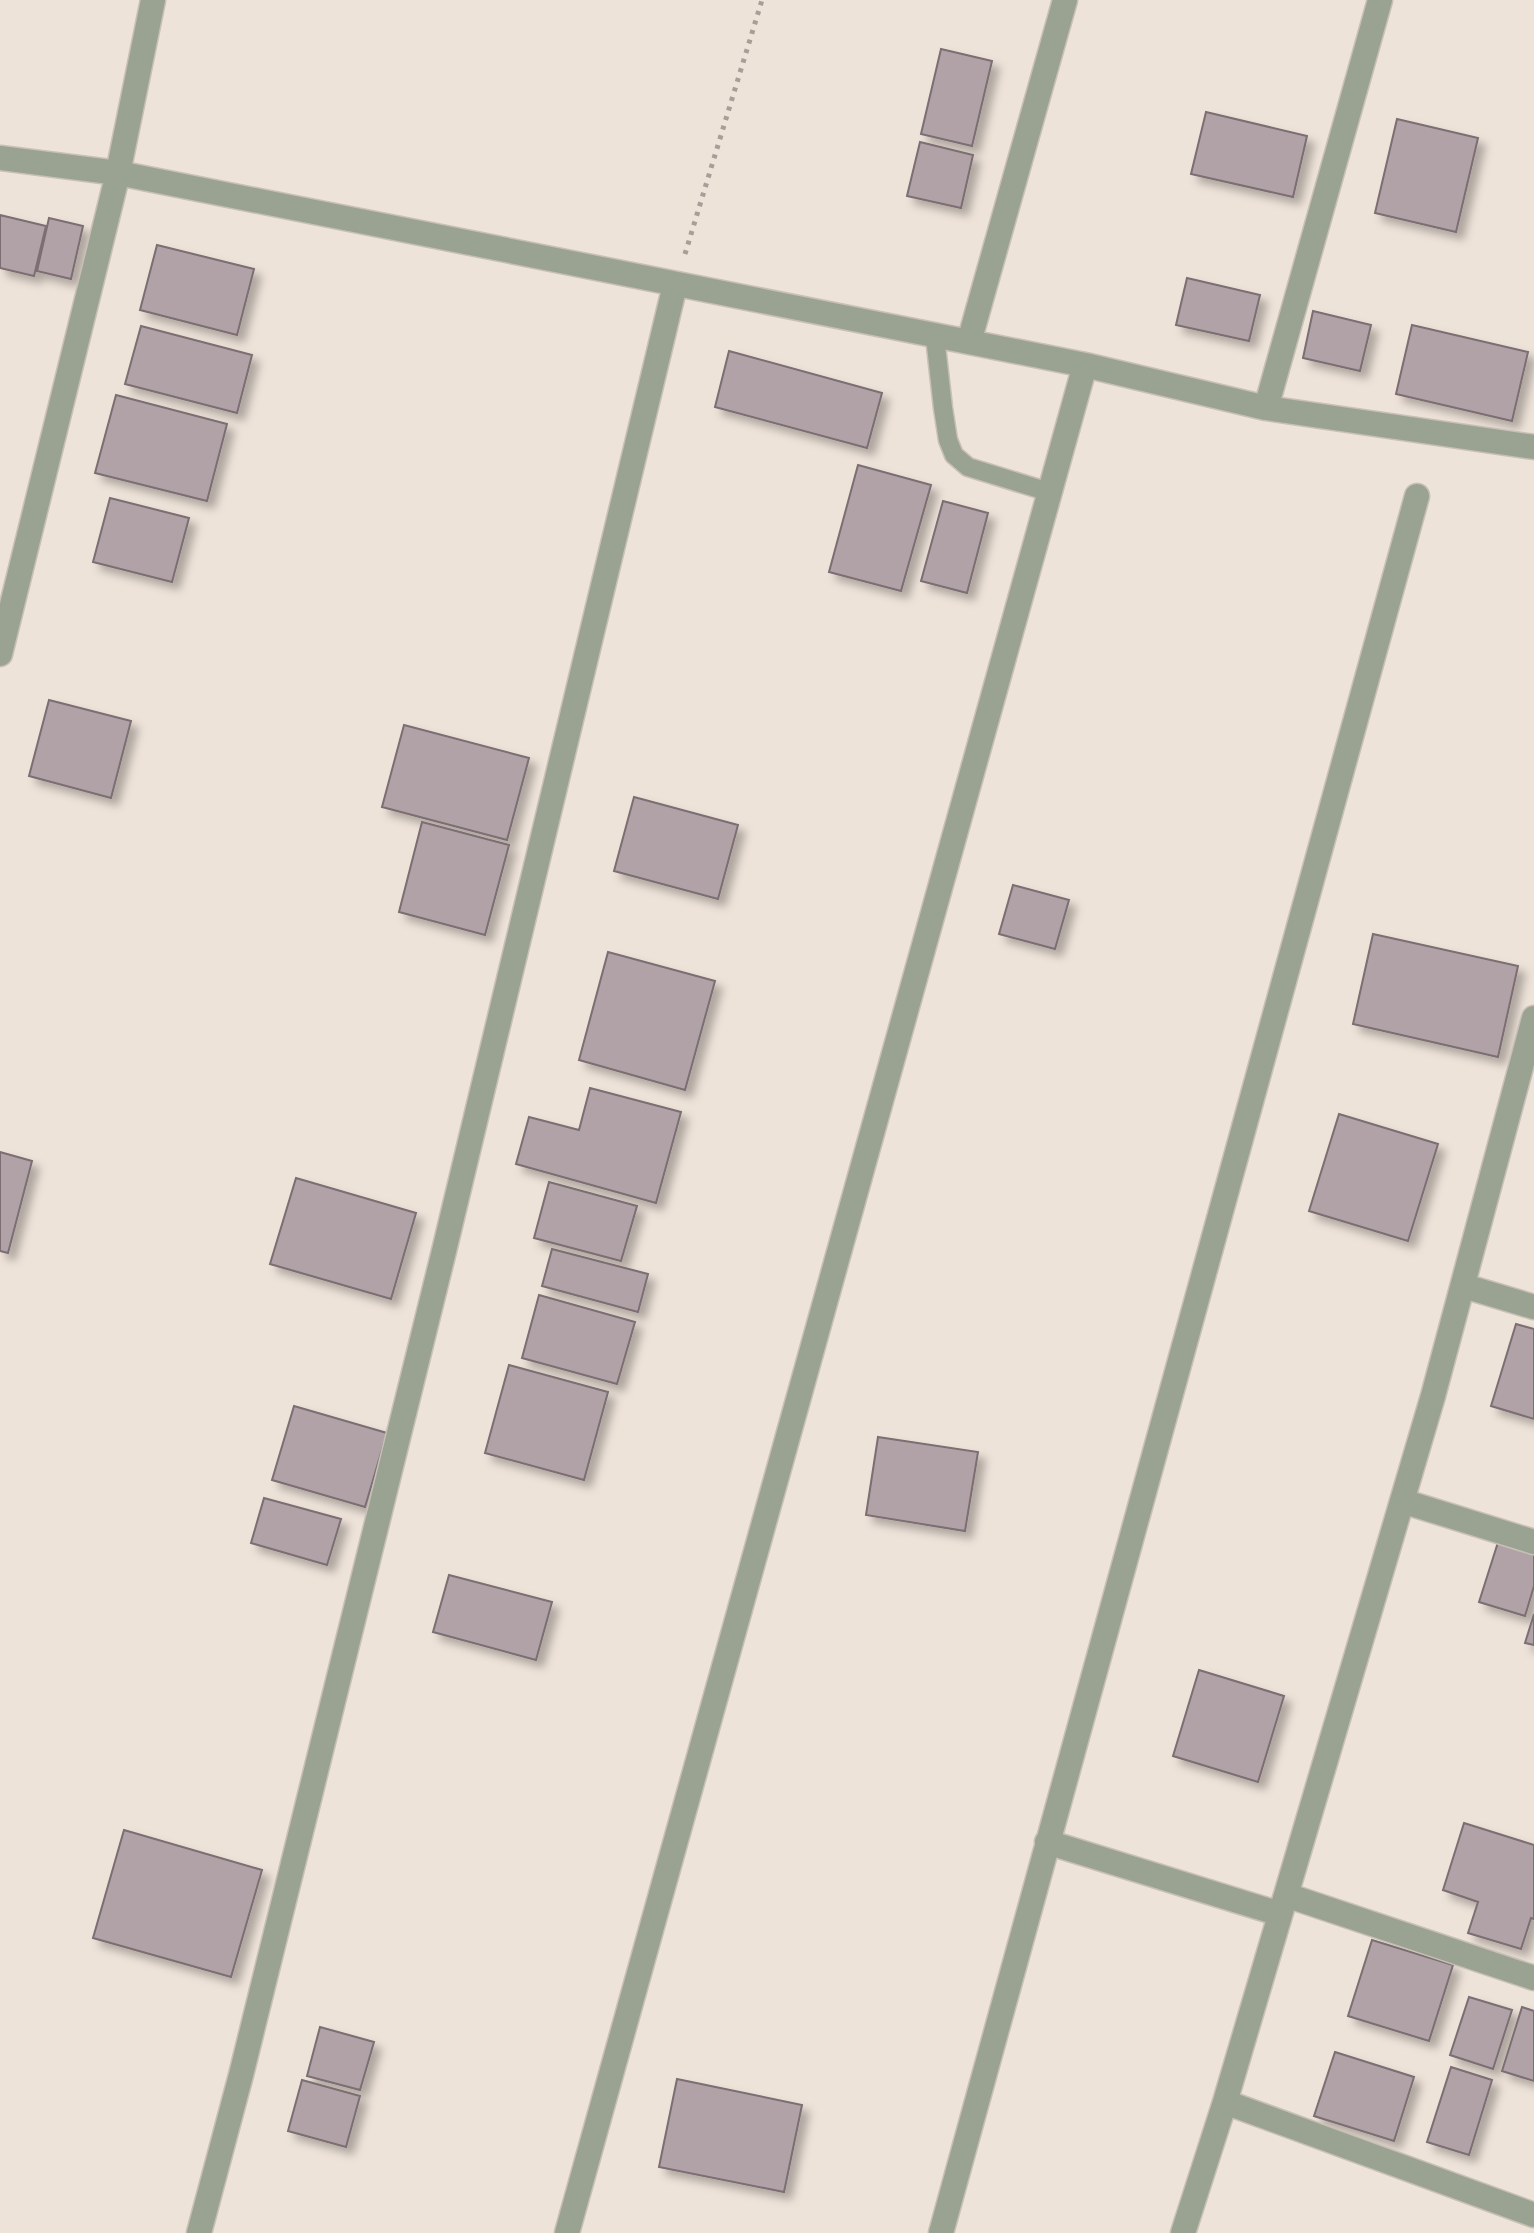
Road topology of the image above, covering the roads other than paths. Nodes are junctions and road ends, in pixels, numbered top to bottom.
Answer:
1 (153, 0) edge
2 (1065, 0) edge
3 (1380, 0) edge
4 (0, 158) edge
5 (118, 173) junction
6 (675, 285) junction
7 (935, 337) junction
8 (969, 342) junction
9 (1085, 365) junction
10 (1266, 408) junction
11 (1534, 447) edge
12 (1049, 492) junction
13 (1417, 496) dead end
14 (0, 654) edge
15 (1534, 1018) edge
16 (1529, 1062) edge
17 (1464, 1286) junction
18 (1534, 1307) edge
19 (1402, 1501) junction
20 (1534, 1542) edge
21 (1047, 1842) junction
22 (1283, 1904) junction
23 (1534, 1978) edge
24 (1225, 2102) junction
25 (1534, 2215) edge
26 (199, 2233) edge
27 (567, 2233) edge
28 (941, 2233) edge
29 (1183, 2233) edge

1 - 5 street
2 - 8 street
3 - 10 street
4 - 5 street
5 - 6 street
5 - 14 street
6 - 7 street
6 - 26 street
7 - 8 street
7 - 12 lane
8 - 9 street
9 - 10 street
9 - 12 street
10 - 11 street
12 - 27 street
13 - 21 street
15 - 16 street
16 - 17 street
17 - 18 street
17 - 19 street
19 - 20 street
19 - 22 street
21 - 22 street
21 - 28 street
22 - 23 street
22 - 24 street
24 - 25 street
24 - 29 street

